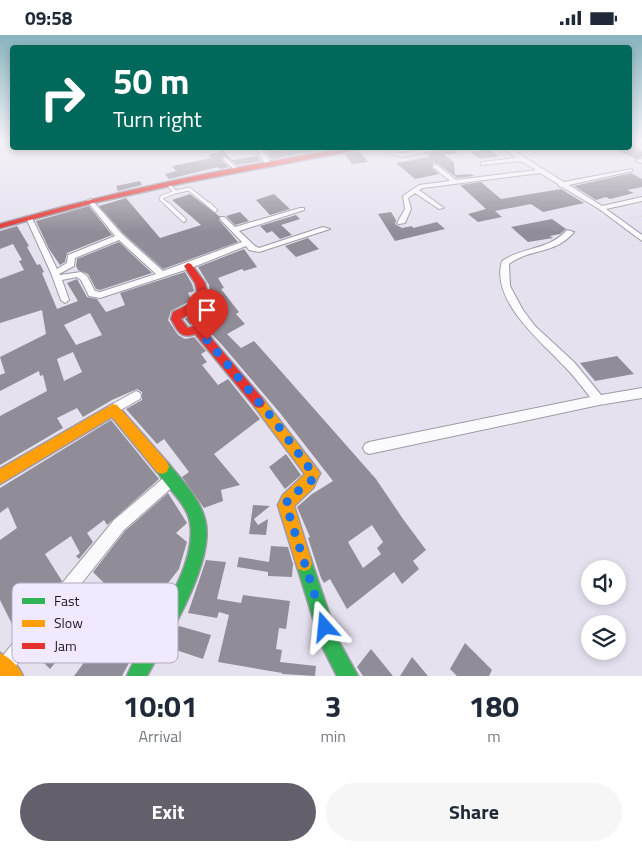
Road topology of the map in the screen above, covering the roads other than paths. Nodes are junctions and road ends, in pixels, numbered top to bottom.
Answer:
1 (227, 172) edge
2 (442, 172) edge
3 (532, 172) edge
4 (541, 172) edge
5 (621, 172) edge
6 (454, 181) junction
7 (561, 185) junction
8 (172, 189) junction
9 (415, 190) junction
10 (642, 199) edge
11 (90, 201) junction
12 (601, 208) junction
13 (302, 209) dead end
14 (441, 209) dead end
15 (215, 210) dead end
16 (29, 218) junction
17 (222, 218) dead end
18 (184, 220) dead end
19 (400, 223) dead end
20 (0, 226) edge
21 (326, 229) dead end
22 (234, 230) junction
23 (570, 232) dead end
24 (120, 237) junction
25 (642, 239) edge
26 (247, 243) junction
27 (188, 266) junction
28 (162, 275) junction
29 (56, 276) junction
30 (65, 300) dead end
31 (642, 393) edge
32 (136, 396) dead end
33 (599, 400) junction
34 (113, 409) junction
35 (369, 448) dead end
36 (0, 477) edge
37 (172, 479) junction
38 (73, 583) edge
39 (178, 597) edge
40 (144, 663) edge
41 (137, 676) edge
42 (348, 676) edge

1 - 8 street
2 - 6 street
3 - 6 street
4 - 7 street
5 - 7 street
6 - 9 street
7 - 12 street
8 - 11 street
8 - 15 lane
8 - 18 lane
9 - 14 street
9 - 19 street
10 - 12 street
11 - 16 street
11 - 24 street
12 - 25 street
13 - 22 street
16 - 20 street
16 - 29 street
17 - 22 street
21 - 26 street
22 - 26 street
23 - 33 street
24 - 28 street
24 - 29 street
26 - 27 street
27 - 28 street
27 - 42 street
28 - 29 street
29 - 30 street
31 - 33 street
32 - 34 street
33 - 35 street
34 - 36 street
34 - 37 street
37 - 38 street
37 - 39 street
40 - 41 street

